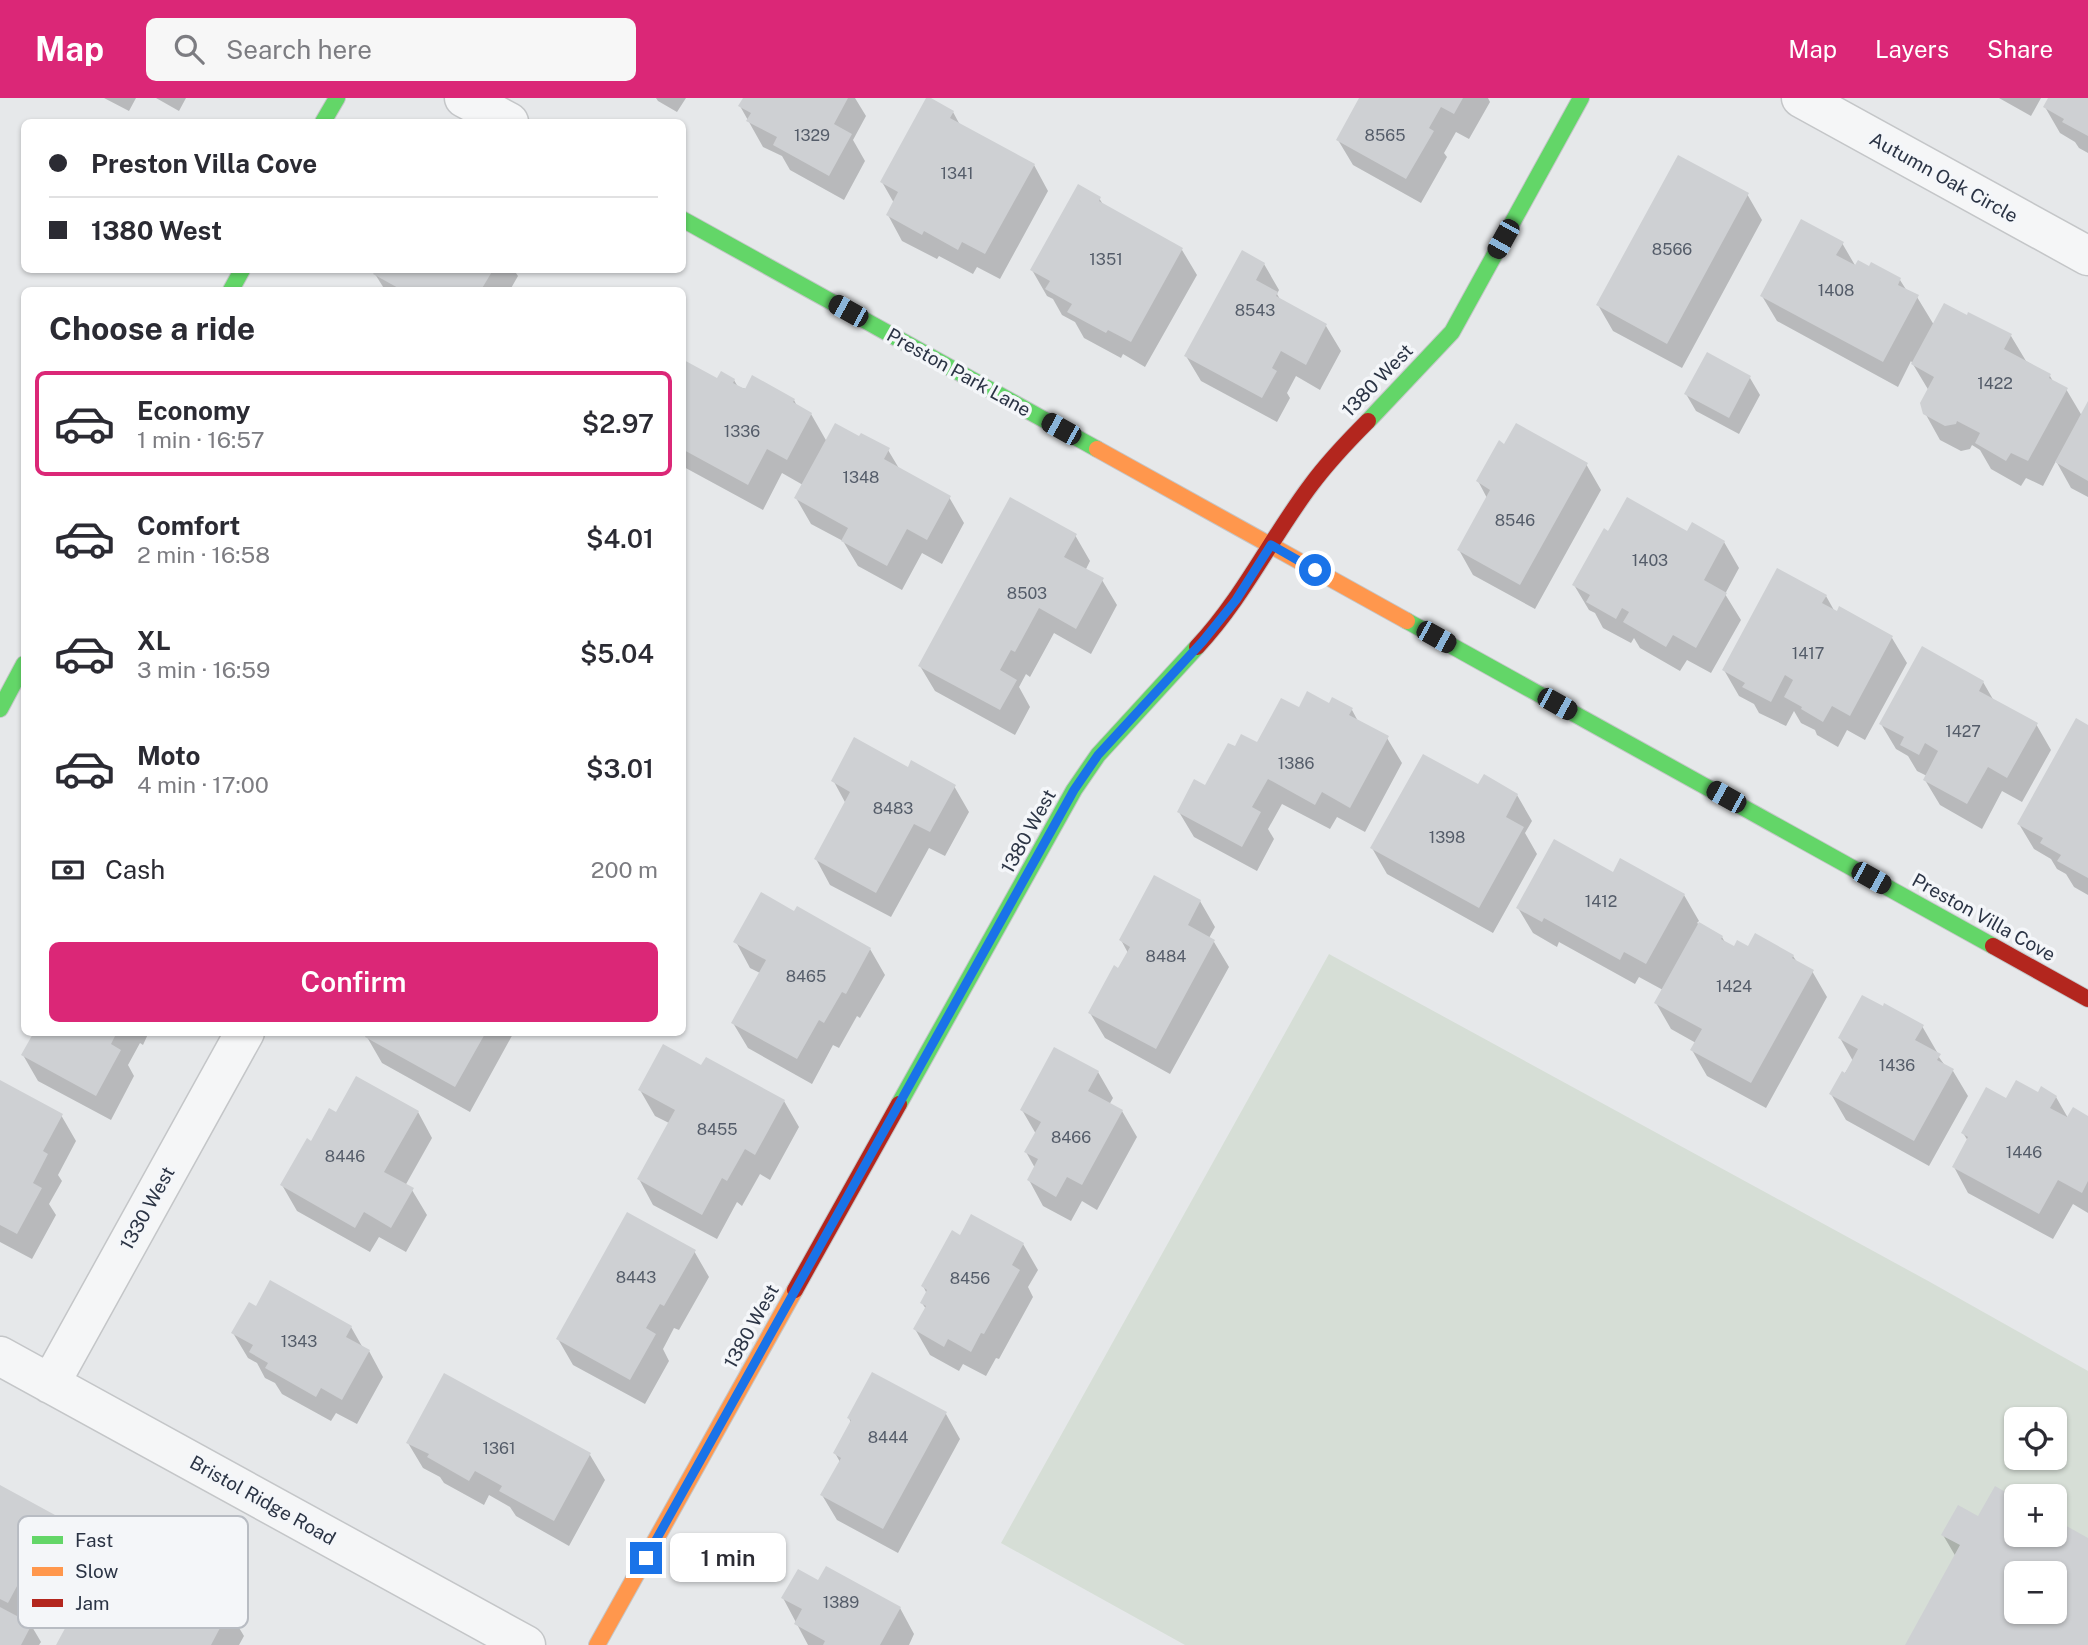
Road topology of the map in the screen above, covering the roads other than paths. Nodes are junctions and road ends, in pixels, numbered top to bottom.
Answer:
1 (337, 98) edge
2 (464, 98) edge
3 (1581, 98) edge
4 (1801, 98) edge
5 (325, 119) edge
6 (503, 119) edge
7 (686, 221) edge
8 (2088, 256) edge
9 (1271, 545) junction
10 (21, 670) edge
11 (0, 709) edge
12 (2088, 999) edge
13 (243, 1036) edge
14 (0, 1356) edge
15 (50, 1384) junction
16 (526, 1645) edge
17 (597, 1645) edge

1 - 5 street
2 - 6 street
3 - 9 street, 1380 West
4 - 8 street, Autumn Oak Circle
7 - 9 street, Preston Park Lane
9 - 12 street, Preston Villa Cove
9 - 17 street, 1380 West
10 - 11 street
13 - 15 street, 1330 West
14 - 15 street, Bristol Ridge Road
15 - 16 street, Bristol Ridge Road

